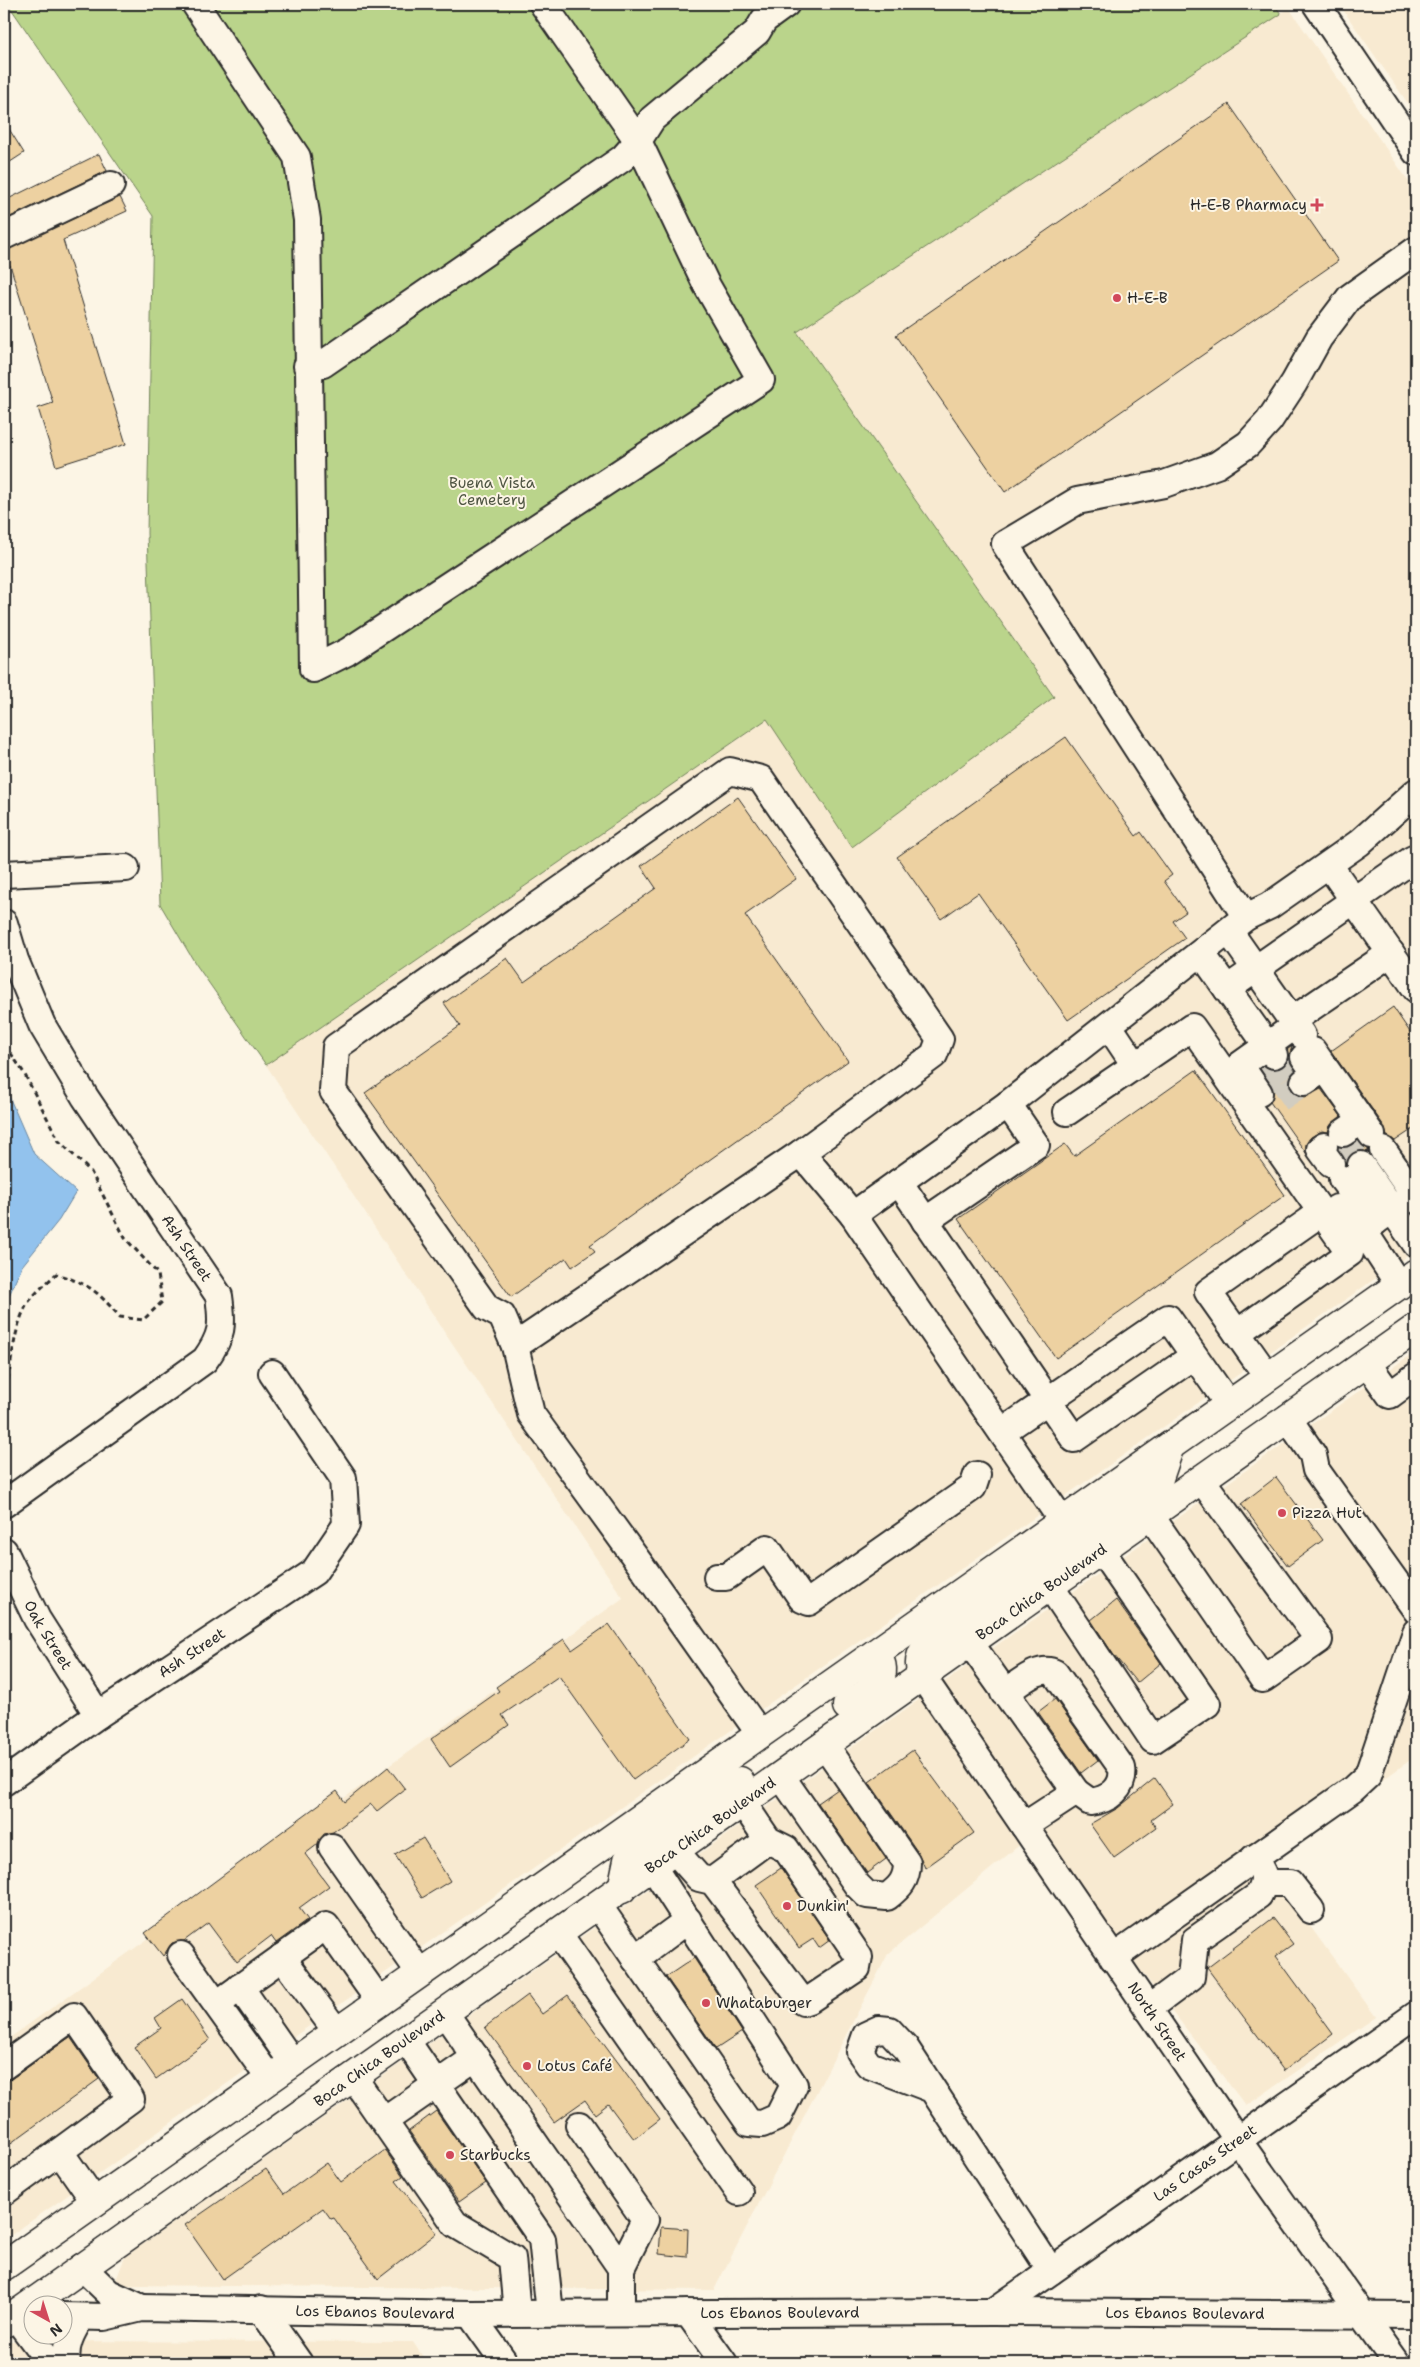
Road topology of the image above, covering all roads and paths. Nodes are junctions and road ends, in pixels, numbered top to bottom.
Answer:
1 (195, 4) edge
2 (543, 4) edge
3 (786, 4) edge
4 (1316, 4) edge
5 (758, 12) edge
6 (638, 141) junction
7 (1416, 152) edge
8 (111, 185) dead end
9 (4, 236) edge
10 (1416, 250) edge
11 (307, 366) junction
12 (1416, 792) edge
13 (1415, 860) edge
14 (1329, 864) junction
15 (126, 868) dead end
16 (4, 874) edge
17 (1354, 900) junction
18 (4, 923) edge
19 (1238, 924) junction
20 (1391, 952) junction
21 (1202, 954) junction
22 (9, 962) edge
23 (1256, 969) junction
24 (1227, 989) junction
25 (1416, 989) edge
26 (1109, 1026) junction
27 (4, 1036) edge
28 (1285, 1051) junction
29 (1135, 1065) junction
30 (1008, 1104) junction
31 (1067, 1112) dead end
32 (1355, 1149) junction
33 (800, 1153) junction
34 (899, 1182) junction
35 (1392, 1210) edge
36 (1322, 1212) junction
37 (852, 1215) junction
38 (926, 1221) junction
39 (1416, 1244) edge
40 (1408, 1279) edge
41 (1416, 1328) edge
42 (1237, 1332) junction
43 (515, 1346) junction
44 (1194, 1356) junction
45 (1367, 1363) junction
46 (272, 1373) dead end
47 (1416, 1376) edge
48 (1268, 1377) junction
49 (4, 1390) edge
50 (1048, 1401) junction
51 (1229, 1405) junction
52 (1288, 1418) junction
53 (1002, 1432) junction
54 (1170, 1446) junction
55 (977, 1475) dead end
56 (1201, 1479) junction
57 (4, 1504) edge
58 (1150, 1516) junction
59 (1063, 1522) junction
60 (1101, 1550) junction
61 (4, 1551) edge
62 (717, 1577) dead end
63 (1050, 1586) junction
64 (1416, 1610) edge
65 (1416, 1632) edge
66 (970, 1643) junction
67 (876, 1653) junction
68 (922, 1676) junction
69 (1004, 1693) junction
70 (98, 1715) junction
71 (760, 1734) junction
72 (825, 1745) junction
73 (781, 1776) junction
74 (4, 1782) edge
75 (1076, 1792) junction
76 (742, 1803) junction
77 (1024, 1826) junction
78 (768, 1840) junction
79 (332, 1848) dead end
80 (675, 1851) junction
81 (1254, 1858) junction
82 (653, 1867) junction
83 (712, 1881) junction
84 (1265, 1883) junction
85 (622, 1888) junction
86 (598, 1905) junction
87 (1311, 1910) dead end
88 (1176, 1914) junction
89 (688, 1920) junction
90 (558, 1933) junction
91 (1195, 1940) junction
92 (181, 1955) dead end
93 (282, 1957) junction
94 (1114, 1958) junction
95 (635, 1959) junction
96 (420, 1973) junction
97 (240, 1987) junction
98 (380, 2002) junction
99 (217, 2004) junction
100 (1148, 2009) junction
101 (445, 2013) junction
102 (1416, 2015) edge
103 (336, 2032) junction
104 (406, 2040) junction
105 (476, 2057) junction
106 (293, 2063) junction
107 (4, 2066) edge
108 (353, 2077) junction
109 (270, 2079) junction
110 (436, 2085) junction
111 (932, 2089) dead end
112 (384, 2121) junction
113 (579, 2125) dead end
114 (1237, 2139) junction
115 (60, 2152) junction
116 (4, 2192) edge
117 (739, 2192) dead end
118 (95, 2202) junction
119 (542, 2239) junction
120 (512, 2258) junction
121 (4, 2266) edge
122 (82, 2267) junction
123 (621, 2268) junction
124 (1051, 2271) junction
125 (142, 2308) junction
126 (261, 2309) junction
127 (993, 2312) junction
128 (550, 2313) junction
129 (622, 2313) junction
130 (688, 2313) junction
131 (1362, 2313) junction
132 (470, 2314) junction
133 (517, 2314) junction
134 (1416, 2315) edge
135 (72, 2317) edge
136 (17, 2318) edge
137 (68, 2344) edge
138 (50, 2363) edge
139 (67, 2363) edge
140 (299, 2363) edge
141 (505, 2363) edge
142 (724, 2363) edge
143 (1396, 2363) edge

1 - 11 street
2 - 6 street
3 - 5 street
4 - 7 street
5 - 6 street
6 - 11 street
6 - 11 street
8 - 9 street
10 - 19 street
12 - 14 street
13 - 17 street
14 - 17 street
14 - 19 street
15 - 16 street
17 - 20 street
17 - 23 street
18 - 22 street, Ash Street
19 - 21 street
19 - 23 street
20 - 25 street
20 - 28 street
21 - 24 street
21 - 26 street
22 - 57 street, Ash Street
23 - 24 street
23 - 28 street
24 - 28 street
26 - 29 street
26 - 30 street
27 - 49 path
28 - 32 street
28 - 35 street
29 - 31 street
29 - 36 street
30 - 34 street
30 - 38 street
32 - 35 street
32 - 35 street
33 - 37 street
33 - 43 street
33 - 43 street
34 - 37 street
34 - 38 street
35 - 39 street
35 - 40 street
36 - 42 street
36 - 42 street
37 - 53 street
38 - 50 street
40 - 48 main road
41 - 45 main road, Boca Chica Boulevard
42 - 48 street
43 - 71 street
44 - 50 street
44 - 50 street
44 - 51 street
45 - 47 street
45 - 52 main road, Boca Chica Boulevard
46 - 70 street, Ash Street
48 - 51 main road
50 - 53 street
51 - 54 main road
52 - 56 main road, Boca Chica Boulevard
52 - 64 street
53 - 59 street
54 - 59 main road
54 - 68 main road
55 - 62 street
56 - 58 main road, Boca Chica Boulevard
56 - 58 street
58 - 60 main road, Boca Chica Boulevard
59 - 67 main road
60 - 63 main road, Boca Chica Boulevard
60 - 63 street
61 - 70 street, Oak Street
63 - 66 main road, Boca Chica Boulevard
65 - 81 street
66 - 68 main road, Boca Chica Boulevard
66 - 69 street
67 - 71 main road
67 - 85 main road
68 - 72 main road, Boca Chica Boulevard
68 - 77 street, North Street
69 - 75 street
69 - 75 street
70 - 74 street, Ash Street
71 - 96 main road
72 - 73 main road, Boca Chica Boulevard
72 - 73 street
73 - 76 main road, Boca Chica Boulevard
75 - 77 street
76 - 78 street
76 - 80 main road, Boca Chica Boulevard
77 - 94 street, North Street
78 - 83 street
78 - 83 street
79 - 96 street
80 - 82 main road, Boca Chica Boulevard
80 - 83 street
81 - 84 street
81 - 88 street
82 - 85 main road, Boca Chica Boulevard
82 - 89 street
84 - 87 street
84 - 91 street
85 - 86 main road, Boca Chica Boulevard
86 - 90 main road, Boca Chica Boulevard
86 - 95 street
88 - 91 street
88 - 94 street
89 - 95 street
89 - 95 street
90 - 101 main road, Boca Chica Boulevard
90 - 117 street
91 - 100 street
92 - 99 street
93 - 97 street
93 - 98 street
93 - 103 street
94 - 100 street, North Street
96 - 98 main road
97 - 99 street
97 - 106 street
98 - 103 main road
99 - 109 street
100 - 114 street, North Street
101 - 104 main road, Boca Chica Boulevard
101 - 105 street
102 - 114 street, Las Casas Street
103 - 106 main road
104 - 108 main road, Boca Chica Boulevard
104 - 110 street
105 - 110 street
105 - 123 street
106 - 109 main road
107 - 115 street
108 - 112 street
108 - 122 main road, Boca Chica Boulevard
109 - 118 main road
110 - 112 street
110 - 119 street
111 - 124 street
112 - 120 street
113 - 123 street
114 - 124 street, Las Casas Street
114 - 131 street, North Street
115 - 116 street
115 - 118 street
118 - 121 main road
119 - 120 street
119 - 128 street
120 - 133 street
122 - 125 street, Los Ebanos Boulevard
122 - 136 main road, Boca Chica Boulevard
123 - 129 street
124 - 127 street, Las Casas Street
125 - 126 street, Los Ebanos Boulevard
125 - 135 street, Los Ebanos Boulevard
126 - 132 street, Los Ebanos Boulevard
126 - 140 street
127 - 130 street, Los Ebanos Boulevard
127 - 131 street, Los Ebanos Boulevard
128 - 129 street, Los Ebanos Boulevard
128 - 133 street, Los Ebanos Boulevard
129 - 130 street, Los Ebanos Boulevard
130 - 142 street
131 - 134 street, Los Ebanos Boulevard
131 - 143 street, North Street
132 - 133 street, Los Ebanos Boulevard
132 - 141 street
136 - 138 street
137 - 139 street

